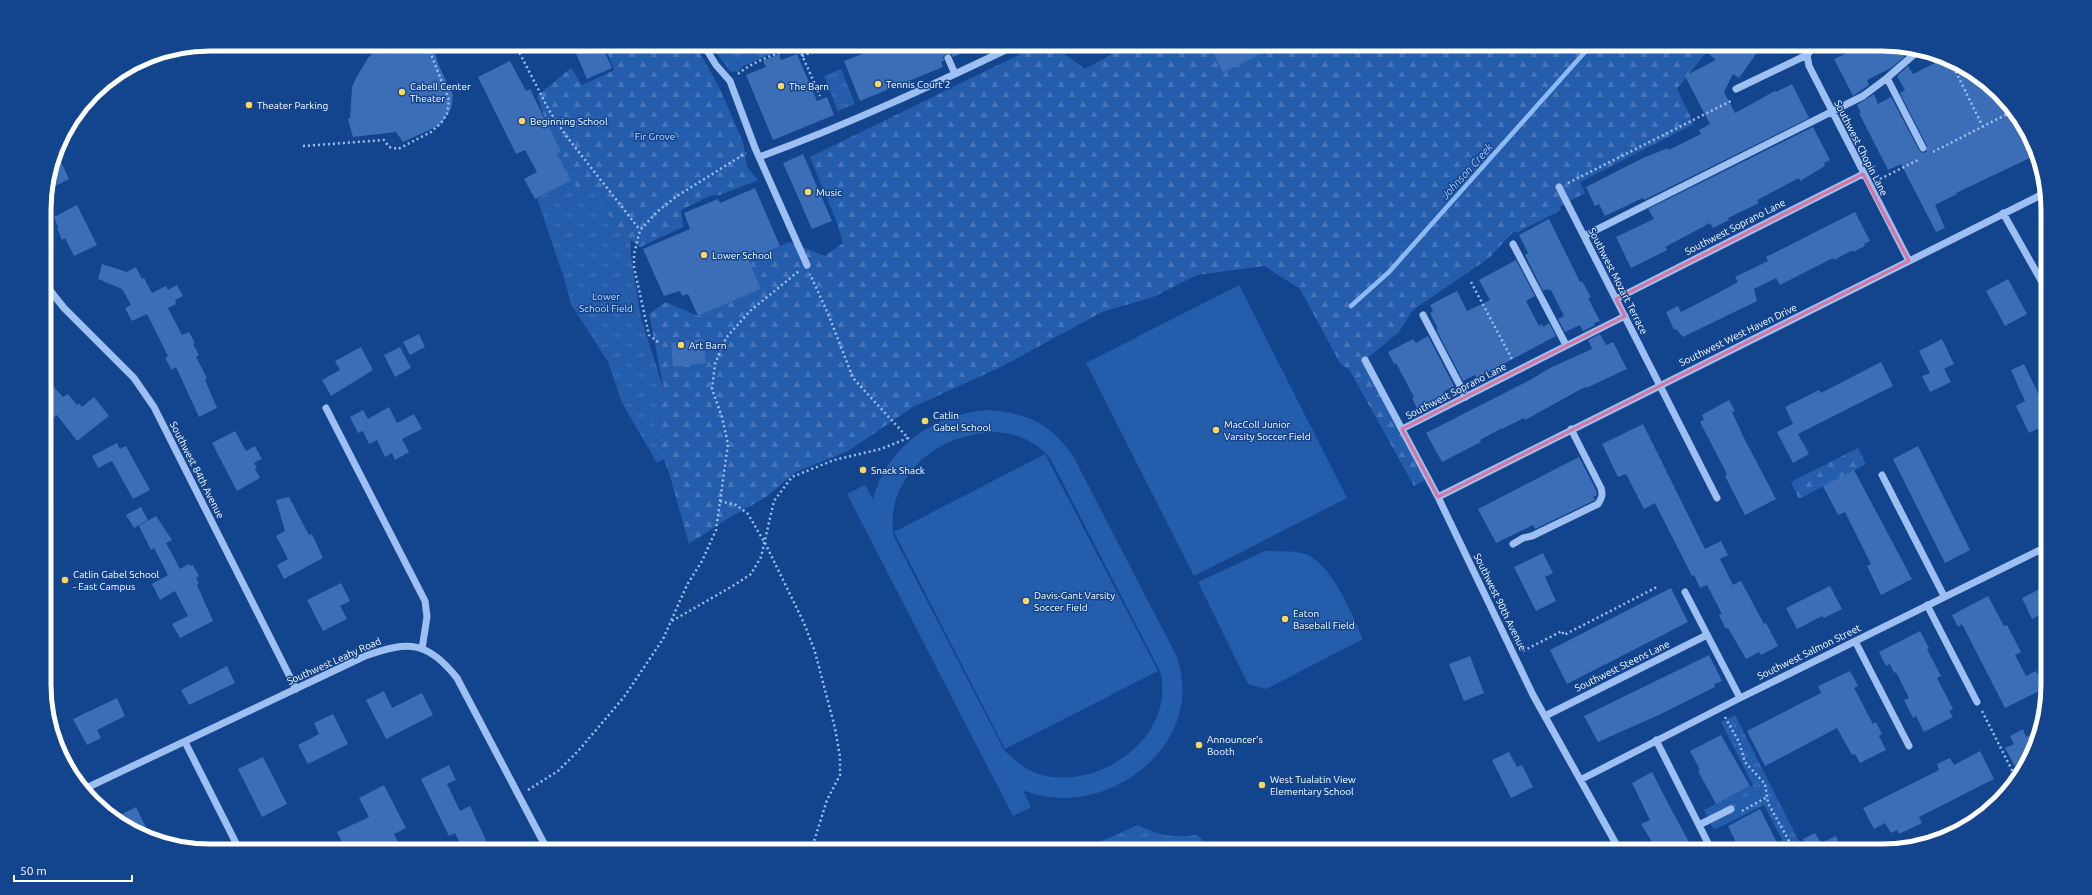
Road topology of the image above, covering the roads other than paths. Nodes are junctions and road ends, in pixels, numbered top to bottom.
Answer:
1 (708, 51) edge
2 (1003, 51) edge
3 (1810, 51) edge
4 (1807, 54) junction
5 (1914, 54) edge
6 (948, 58) dead end
7 (955, 74) junction
8 (1887, 78) junction
9 (1736, 89) road end
10 (1832, 113) junction
11 (1922, 148) dead end
12 (759, 157) junction
13 (1863, 174) junction
14 (1559, 187) road end
15 (2041, 195) edge
16 (2003, 213) junction
17 (1584, 236) junction
18 (1513, 244) dead end
19 (1909, 261) junction
20 (807, 265) road end
21 (2041, 280) edge
22 (51, 292) edge
23 (1616, 299) junction
24 (1424, 315) dead end
25 (1625, 316) junction
26 (1566, 345) junction
27 (1365, 360) dead end
28 (1660, 385) junction
29 (1466, 397) junction
30 (326, 408) dead end
31 (1402, 429) junction
32 (1571, 430) junction
33 (1882, 474) dead end
34 (1438, 497) junction
35 (1717, 498) dead end
36 (1512, 544) dead end
37 (2041, 549) edge
38 (1685, 592) dead end
39 (1944, 596) junction
40 (1926, 605) junction
41 (1707, 635) junction
42 (1855, 640) junction
43 (422, 649) junction
44 (296, 689) junction
45 (1740, 698) junction
46 (1977, 702) road end
47 (1545, 716) junction
48 (1656, 740) junction
49 (185, 742) junction
50 (1909, 746) dead end
51 (1582, 779) junction
52 (88, 787) edge
53 (1731, 809) road end
54 (1699, 825) junction
55 (236, 844) edge
56 (544, 844) edge
57 (1616, 844) edge
58 (1708, 844) edge

1 - 12 street
2 - 7 street
3 - 4 street
4 - 9 street
4 - 10 street, Southwest Chopin Lane
5 - 8 street
6 - 7 street
7 - 12 street
8 - 10 street
8 - 11 street
10 - 13 street, Southwest Chopin Lane
10 - 17 street
12 - 20 street
13 - 19 street, Southwest Chopin Lane
13 - 23 street, Southwest Soprano Lane
14 - 17 street, Southwest Mozart Terrace
15 - 16 street, Southwest West Haven Drive
16 - 19 street, Southwest West Haven Drive
16 - 21 street
17 - 23 street, Southwest Mozart Terrace
18 - 26 street
19 - 28 street, Southwest West Haven Drive
22 - 44 street, Southwest 84th Avenue
23 - 25 street, Southwest Mozart Terrace
24 - 29 street
25 - 26 street, Southwest Soprano Lane
25 - 28 street, Southwest Mozart Terrace
26 - 29 street, Southwest Soprano Lane
27 - 31 street, Southwest 90th Avenue
28 - 32 street, Southwest West Haven Drive
28 - 35 street, Southwest Mozart Terrace
29 - 31 street, Southwest Soprano Lane
30 - 43 street
31 - 34 street, Southwest 90th Avenue
32 - 34 street, Southwest West Haven Drive
32 - 36 street
33 - 39 street
34 - 47 street, Southwest 90th Avenue
37 - 39 street, Southwest Salmon Street
38 - 41 street
39 - 40 street, Southwest Salmon Street
40 - 42 street, Southwest Salmon Street
40 - 46 street
41 - 45 street
41 - 47 street, Southwest Steens Lane
42 - 45 street, Southwest Salmon Street
42 - 50 street
43 - 44 street, Southwest Leahy Road
43 - 56 street, Southwest Leahy Road
44 - 49 street, Southwest Leahy Road
45 - 48 street, Southwest Salmon Street
47 - 51 street, Southwest 90th Avenue
48 - 51 street, Southwest Salmon Street
48 - 54 street
49 - 52 street, Southwest Leahy Road
49 - 55 street
51 - 57 street, Southwest 90th Avenue
53 - 54 street
54 - 58 street

